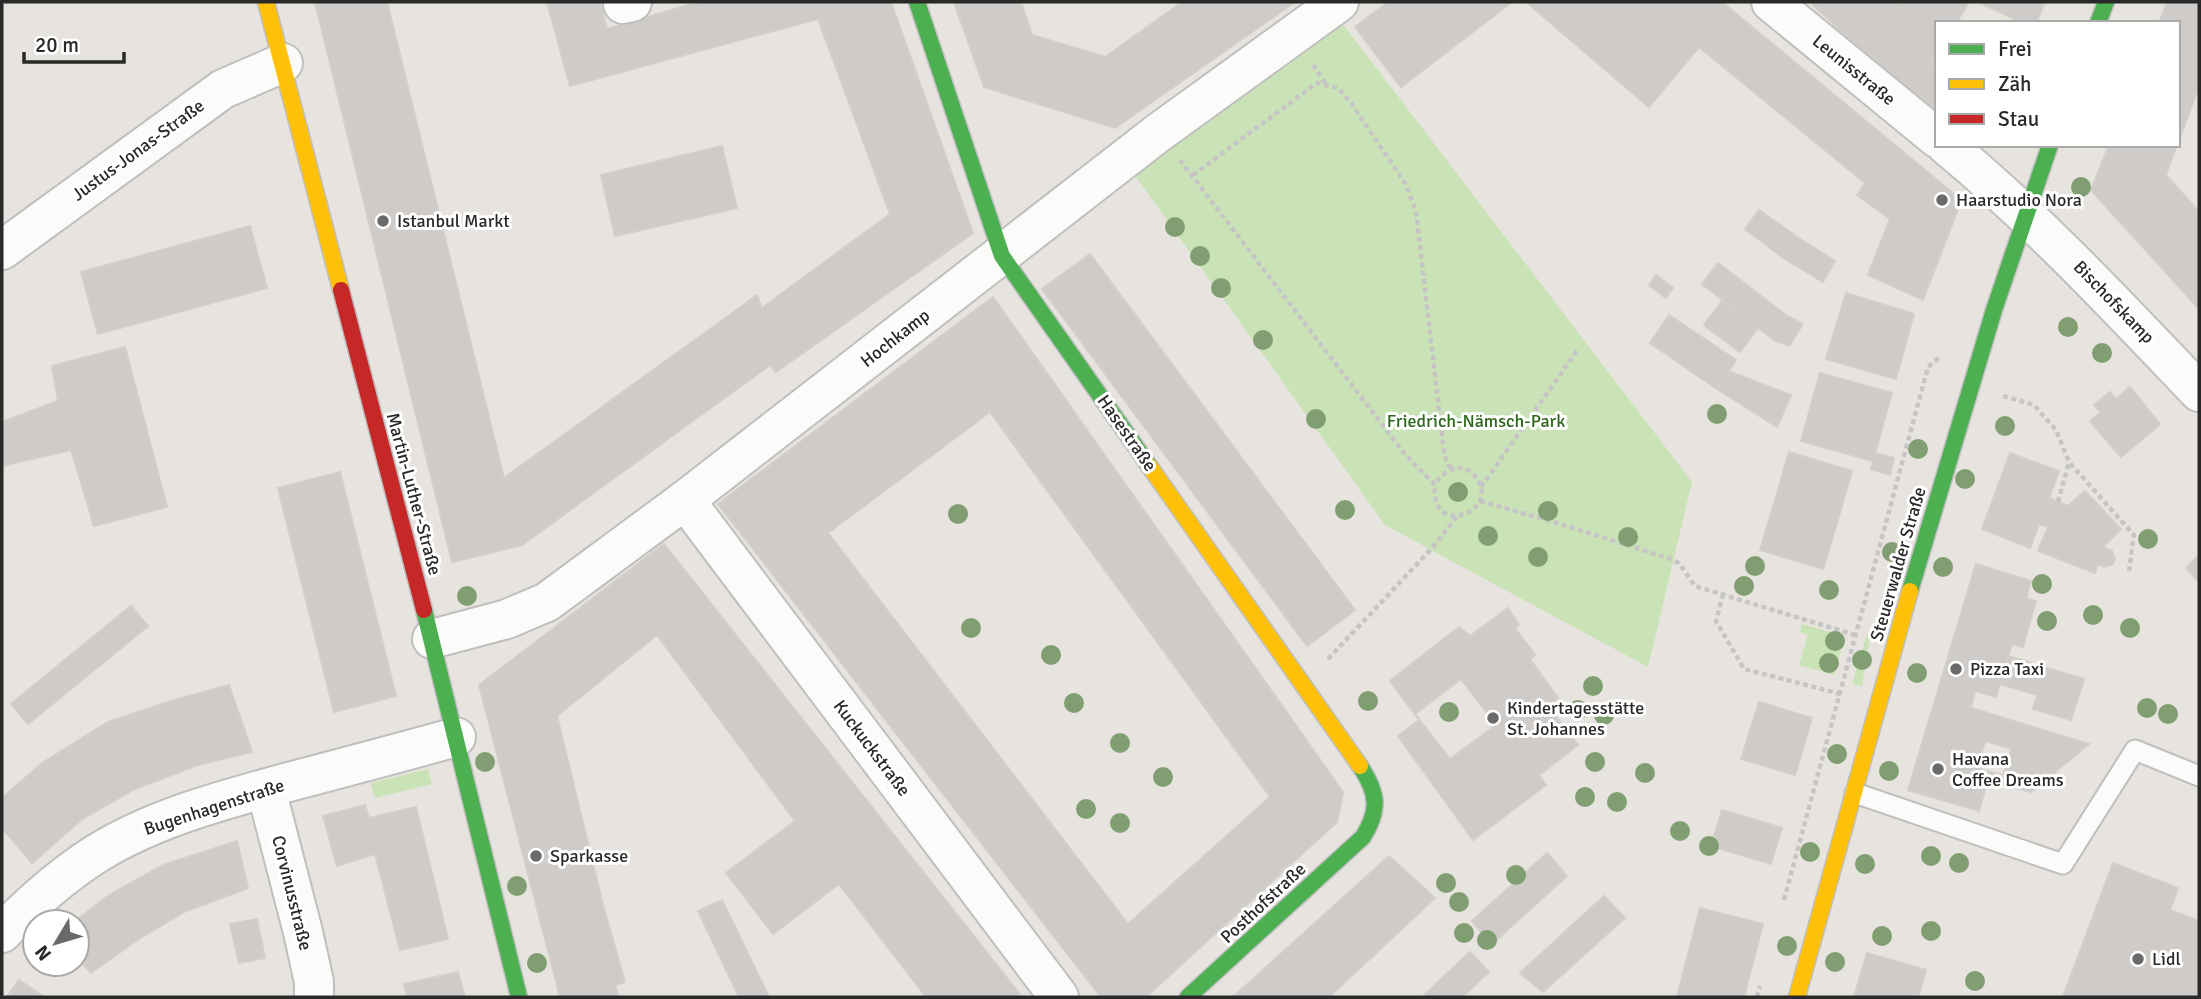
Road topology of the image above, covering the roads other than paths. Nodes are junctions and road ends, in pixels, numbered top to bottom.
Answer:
1 (266, 2) edge
2 (917, 2) edge
3 (1339, 2) edge
4 (1771, 2) edge
5 (2106, 2) edge
6 (2099, 21) edge
7 (283, 63) junction
8 (1935, 136) edge
9 (1947, 147) edge
10 (2049, 147) edge
11 (2026, 215) junction
12 (2, 250) edge
13 (1002, 256) junction
14 (2199, 392) edge
15 (685, 500) junction
16 (432, 639) junction
17 (456, 737) junction
18 (2199, 776) edge
19 (267, 789) junction
20 (1854, 793) junction
21 (1363, 837) joint
22 (2, 933) edge
23 (314, 997) edge
24 (519, 997) edge
25 (1059, 997) edge
26 (1188, 997) edge
27 (1797, 997) edge

1 - 7 street, Martin-Luther-Straße
2 - 13 street, Hasestraße
3 - 13 street, Hochkamp
4 - 8 street, Leunisstraße
5 - 6 street
7 - 12 street, Justus-Jonas-Straße
7 - 16 street, Martin-Luther-Straße
9 - 11 street
10 - 11 street, Steuerwalder Straße
11 - 14 street, Bischofskamp
11 - 20 street, Steuerwalder Straße
13 - 15 street, Hochkamp
13 - 21 street, Hasestraße
15 - 16 street, Hochkamp
15 - 25 street, Kuckuckstraße
16 - 17 street, Martin-Luther-Straße
17 - 19 street, Bugenhagenstraße
17 - 24 street, Martin-Luther-Straße
18 - 20 lane
19 - 22 street, Bugenhagenstraße
19 - 23 street, Corvinusstraße
20 - 27 street, Steuerwalder Straße
21 - 26 street, Posthofstraße

